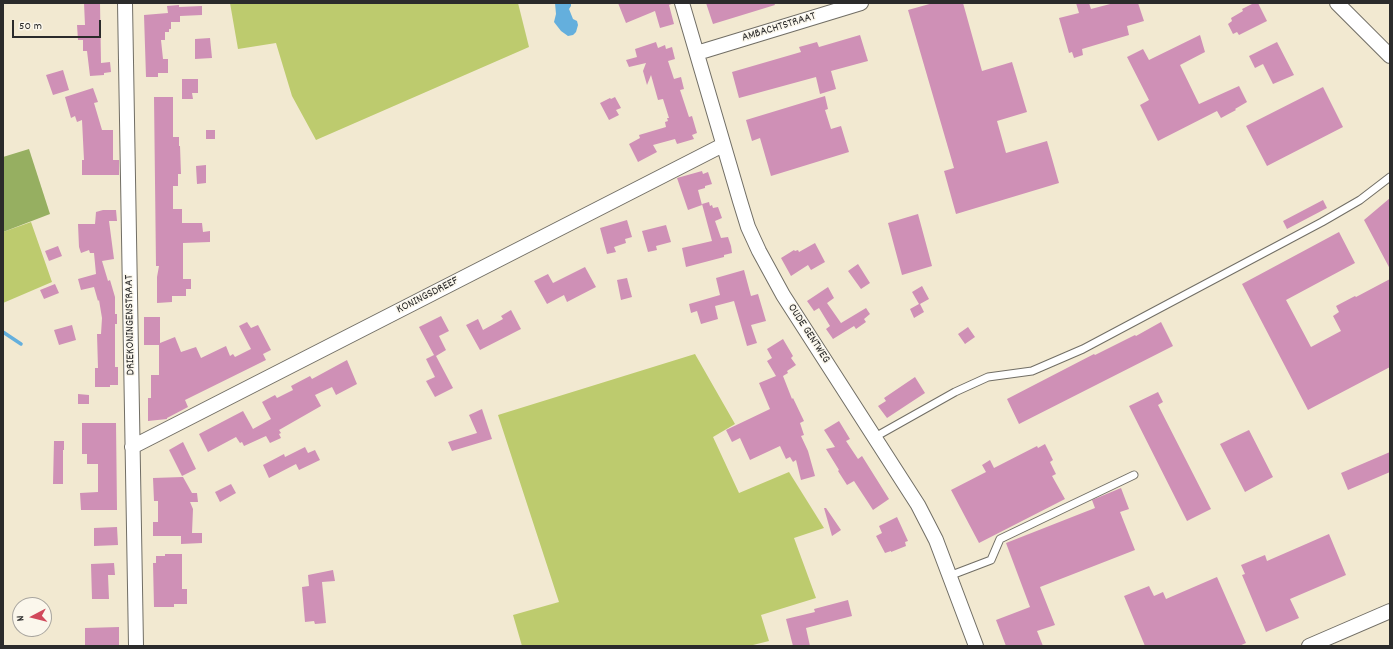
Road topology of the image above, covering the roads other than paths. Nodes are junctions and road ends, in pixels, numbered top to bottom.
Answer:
1 (125, 3) edge
2 (682, 3) edge
3 (861, 3) edge
4 (1338, 3) edge
5 (697, 53) junction
6 (1390, 56) edge
7 (723, 145) junction
8 (1390, 177) edge
9 (875, 437) junction
10 (132, 447) junction
11 (1134, 475) dead end
12 (949, 576) junction
13 (1390, 611) edge
14 (136, 646) edge
15 (976, 646) edge
16 (1309, 646) edge

1 - 10 street, DRIEKONINGENSTRAAT
2 - 5 street, OUDE GENTWEG
3 - 5 street, AMBACHTSTRAAT
4 - 6 street
5 - 7 street, OUDE GENTWEG
7 - 9 street, OUDE GENTWEG
7 - 10 street, KONINGSDREEF
8 - 9 lane
9 - 12 street, OUDE GENTWEG
10 - 14 street, DRIEKONINGENSTRAAT
11 - 12 lane
12 - 15 street, OUDE GENTWEG
13 - 16 street

